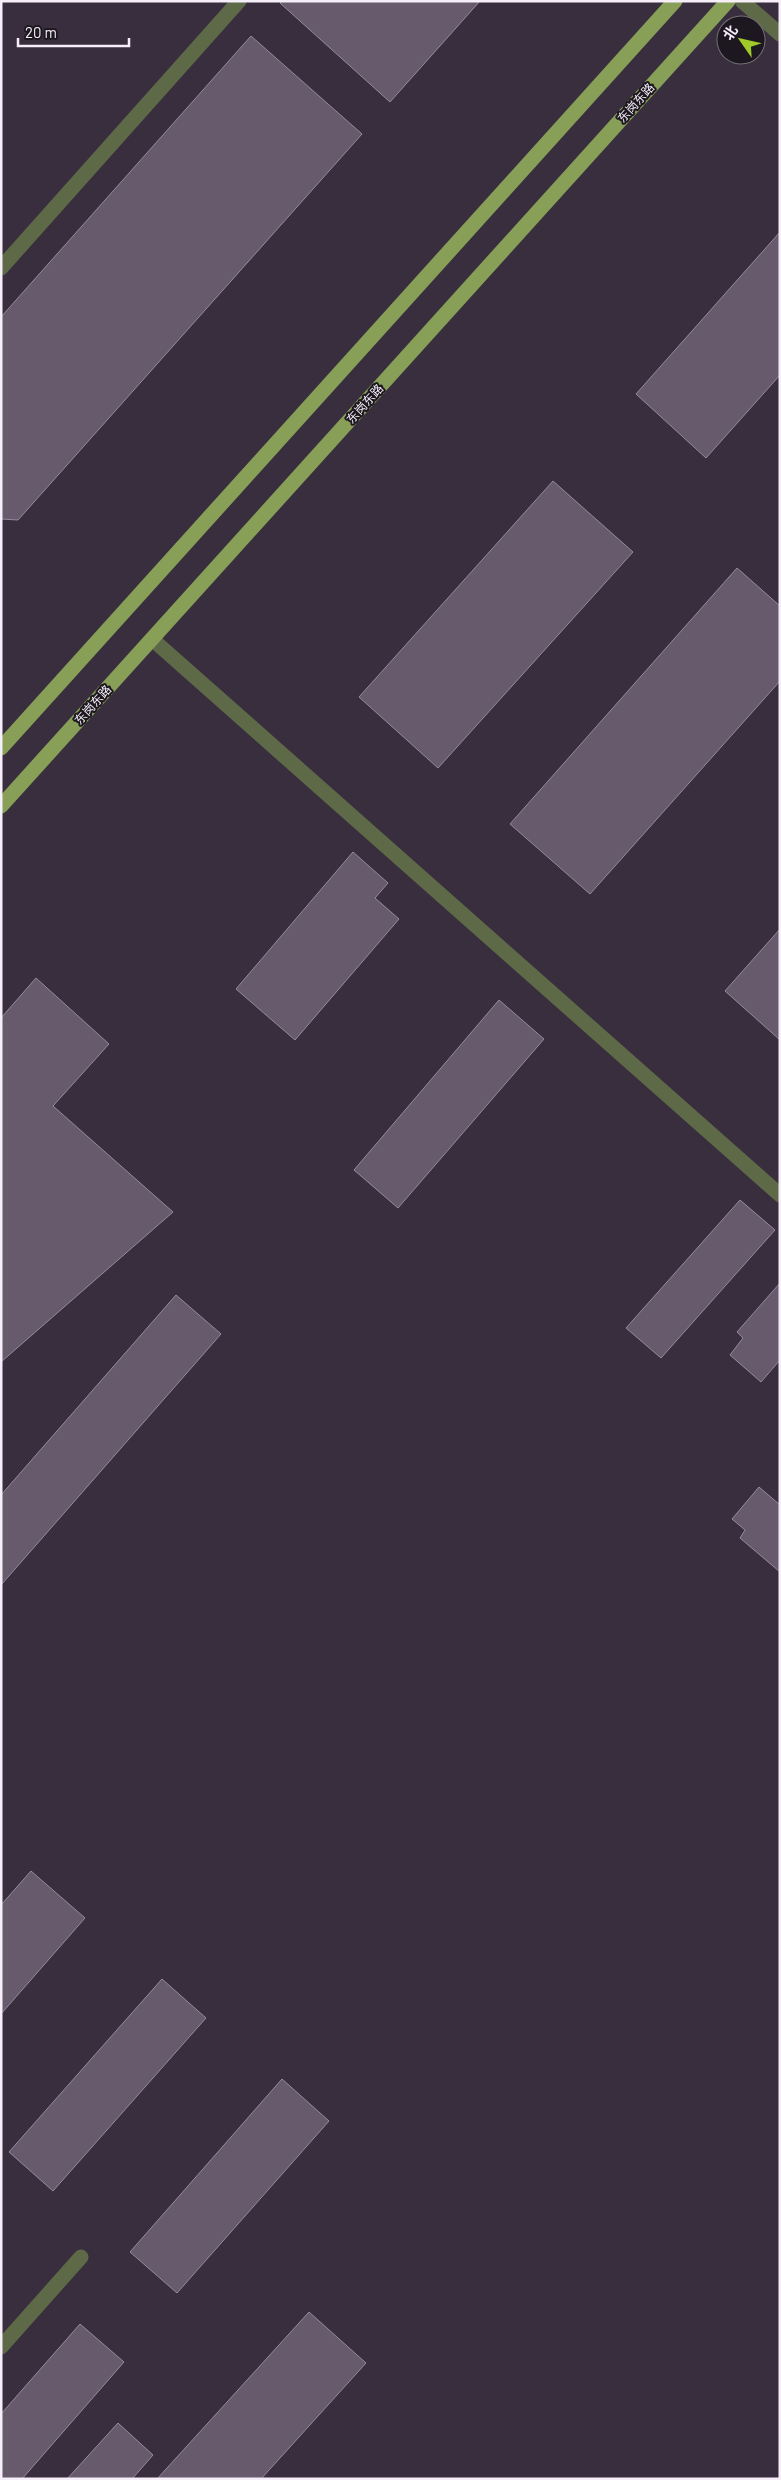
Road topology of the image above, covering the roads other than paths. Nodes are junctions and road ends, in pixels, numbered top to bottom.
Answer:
1 (239, 1) edge
2 (675, 1) edge
3 (728, 1) edge
4 (742, 1) edge
5 (780, 34) edge
6 (1, 268) edge
7 (152, 639) junction
8 (1, 748) edge
9 (1, 806) edge
10 (780, 1194) edge
11 (81, 2257) dead end
12 (1, 2347) edge

1 - 6 street
2 - 8 main road
3 - 7 main road, 东岗东路
4 - 5 street
7 - 9 main road, 东岗东路
7 - 10 street
11 - 12 street

